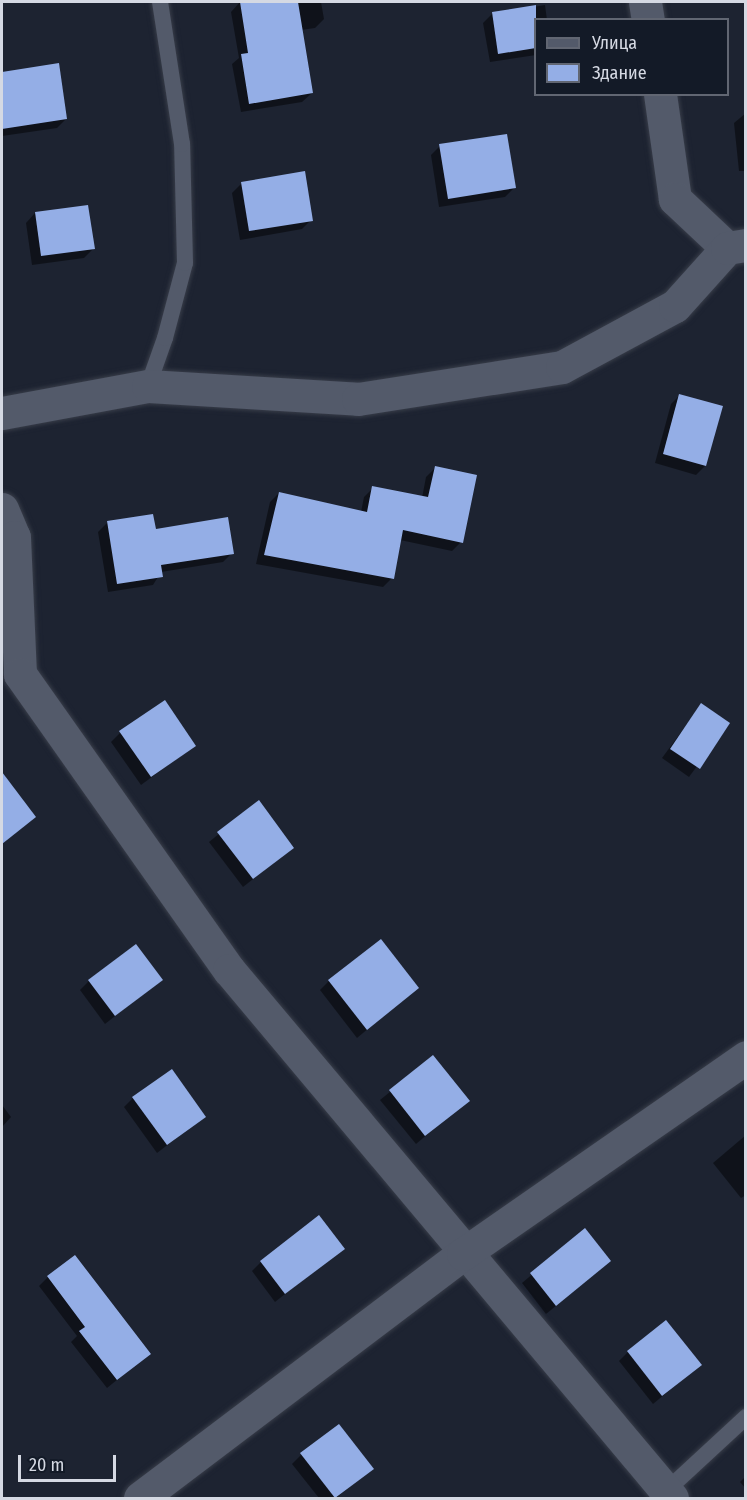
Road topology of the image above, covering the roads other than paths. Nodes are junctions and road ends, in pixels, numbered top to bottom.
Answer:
1 (160, 2) edge
2 (645, 2) edge
3 (648, 18) edge
4 (660, 96) edge
5 (736, 247) edge
6 (148, 386) junction
7 (2, 413) edge
8 (2, 509) edge
9 (746, 1057) edge
10 (463, 1254) junction
11 (746, 1417) edge
12 (669, 1495) edge
13 (140, 1498) edge

1 - 6 lane
2 - 3 street
4 - 5 street
5 - 6 street
6 - 7 street
8 - 10 street
9 - 10 street
10 - 12 street
10 - 13 street
11 - 12 lane

